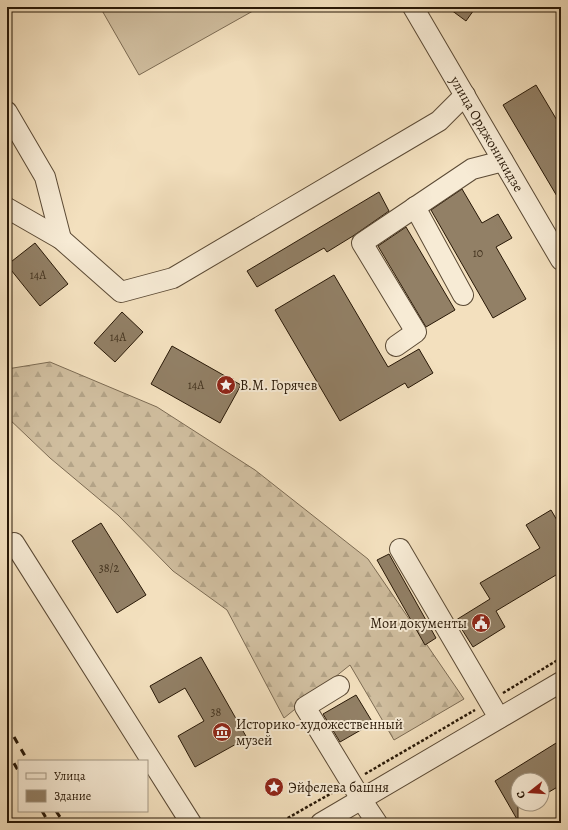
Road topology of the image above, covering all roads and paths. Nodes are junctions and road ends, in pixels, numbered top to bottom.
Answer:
1 (420, 10) edge
2 (465, 95) junction
3 (7, 112) edge
4 (503, 161) junction
5 (415, 207) junction
6 (7, 208) edge
7 (61, 239) junction
8 (561, 259) edge
9 (463, 295) dead end
10 (396, 346) dead end
11 (14, 543) dead end
12 (400, 549) dead end
13 (561, 658) edge
14 (561, 682) edge
15 (339, 686) dead end
16 (492, 715) junction
17 (438, 731) dead end
18 (361, 799) junction
19 (191, 823) edge
20 (321, 823) edge
21 (377, 823) edge

1 - 2 street, улица Орджоникидзе
2 - 4 street, улица Орджоникидзе
2 - 7 street
3 - 7 street
4 - 5 street
4 - 8 street, улица Орджоникидзе
5 - 9 street
5 - 10 street
6 - 7 street
11 - 19 street
12 - 16 street
13 - 16 path
14 - 16 street
15 - 18 street
16 - 17 path
16 - 18 street
18 - 20 street
18 - 21 street

